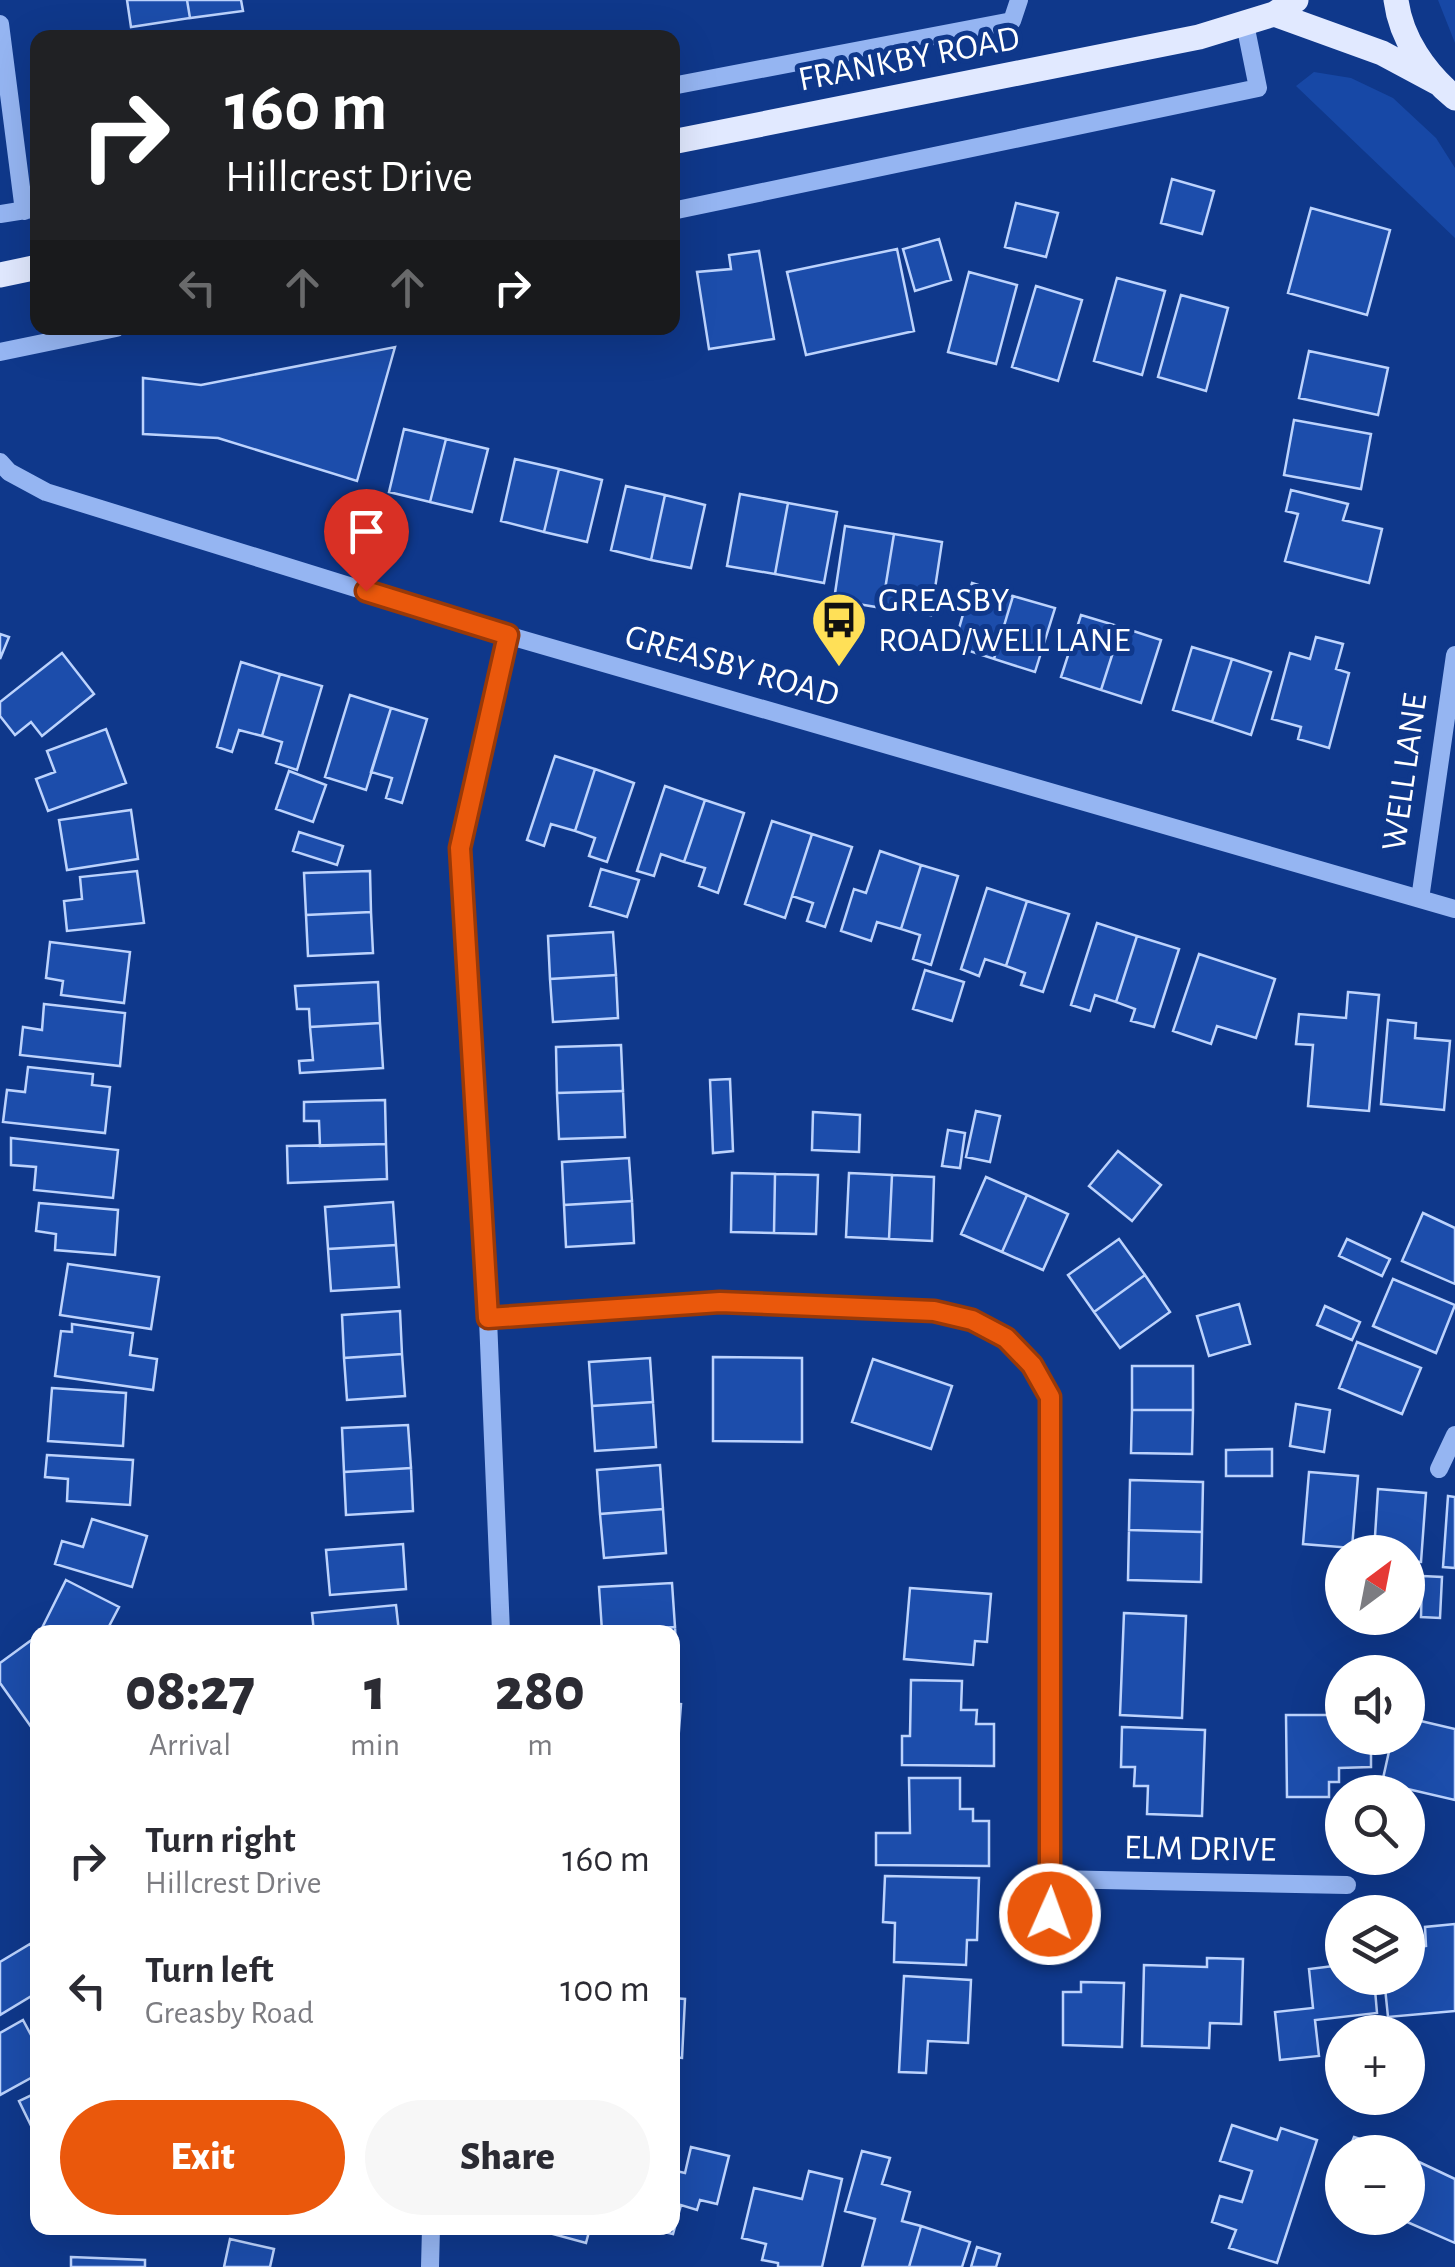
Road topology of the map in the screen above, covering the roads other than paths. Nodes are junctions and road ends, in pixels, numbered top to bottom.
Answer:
1 (1019, 0) edge
2 (1296, 0) edge
3 (1396, 0) edge
4 (1274, 14) junction
5 (0, 24) edge
6 (1245, 24) junction
7 (680, 84) edge
8 (1446, 90) edge
9 (680, 140) edge
10 (30, 204) edge
11 (680, 209) edge
12 (30, 210) edge
13 (0, 214) edge
14 (30, 269) edge
15 (0, 275) edge
16 (82, 335) edge
17 (0, 352) edge
18 (0, 462) edge
19 (508, 635) junction
20 (1455, 655) edge
21 (1420, 899) junction
22 (1455, 909) edge
23 (488, 1318) junction
24 (1455, 1435) edge
25 (1439, 1469) dead end
26 (501, 1625) edge
27 (1052, 1879) junction
28 (1347, 1885) dead end
29 (1049, 1949) dead end
30 (431, 2235) edge
31 (430, 2267) edge

1 - 7 street, FRANKBY ROAD
2 - 4 main road, FRANKBY ROAD
3 - 8 main road
4 - 6 main road, FRANKBY ROAD
4 - 8 main road
5 - 10 street
6 - 9 main road, FRANKBY ROAD
6 - 11 street
12 - 13 street
14 - 15 main road
16 - 17 street
18 - 19 street, GREASBY ROAD
19 - 21 street, GREASBY ROAD
19 - 23 street
20 - 21 street, WELL LANE
21 - 22 street, GREASBY ROAD
23 - 26 street
23 - 27 street
24 - 25 street
27 - 28 street, ELM DRIVE
27 - 29 street
30 - 31 street

